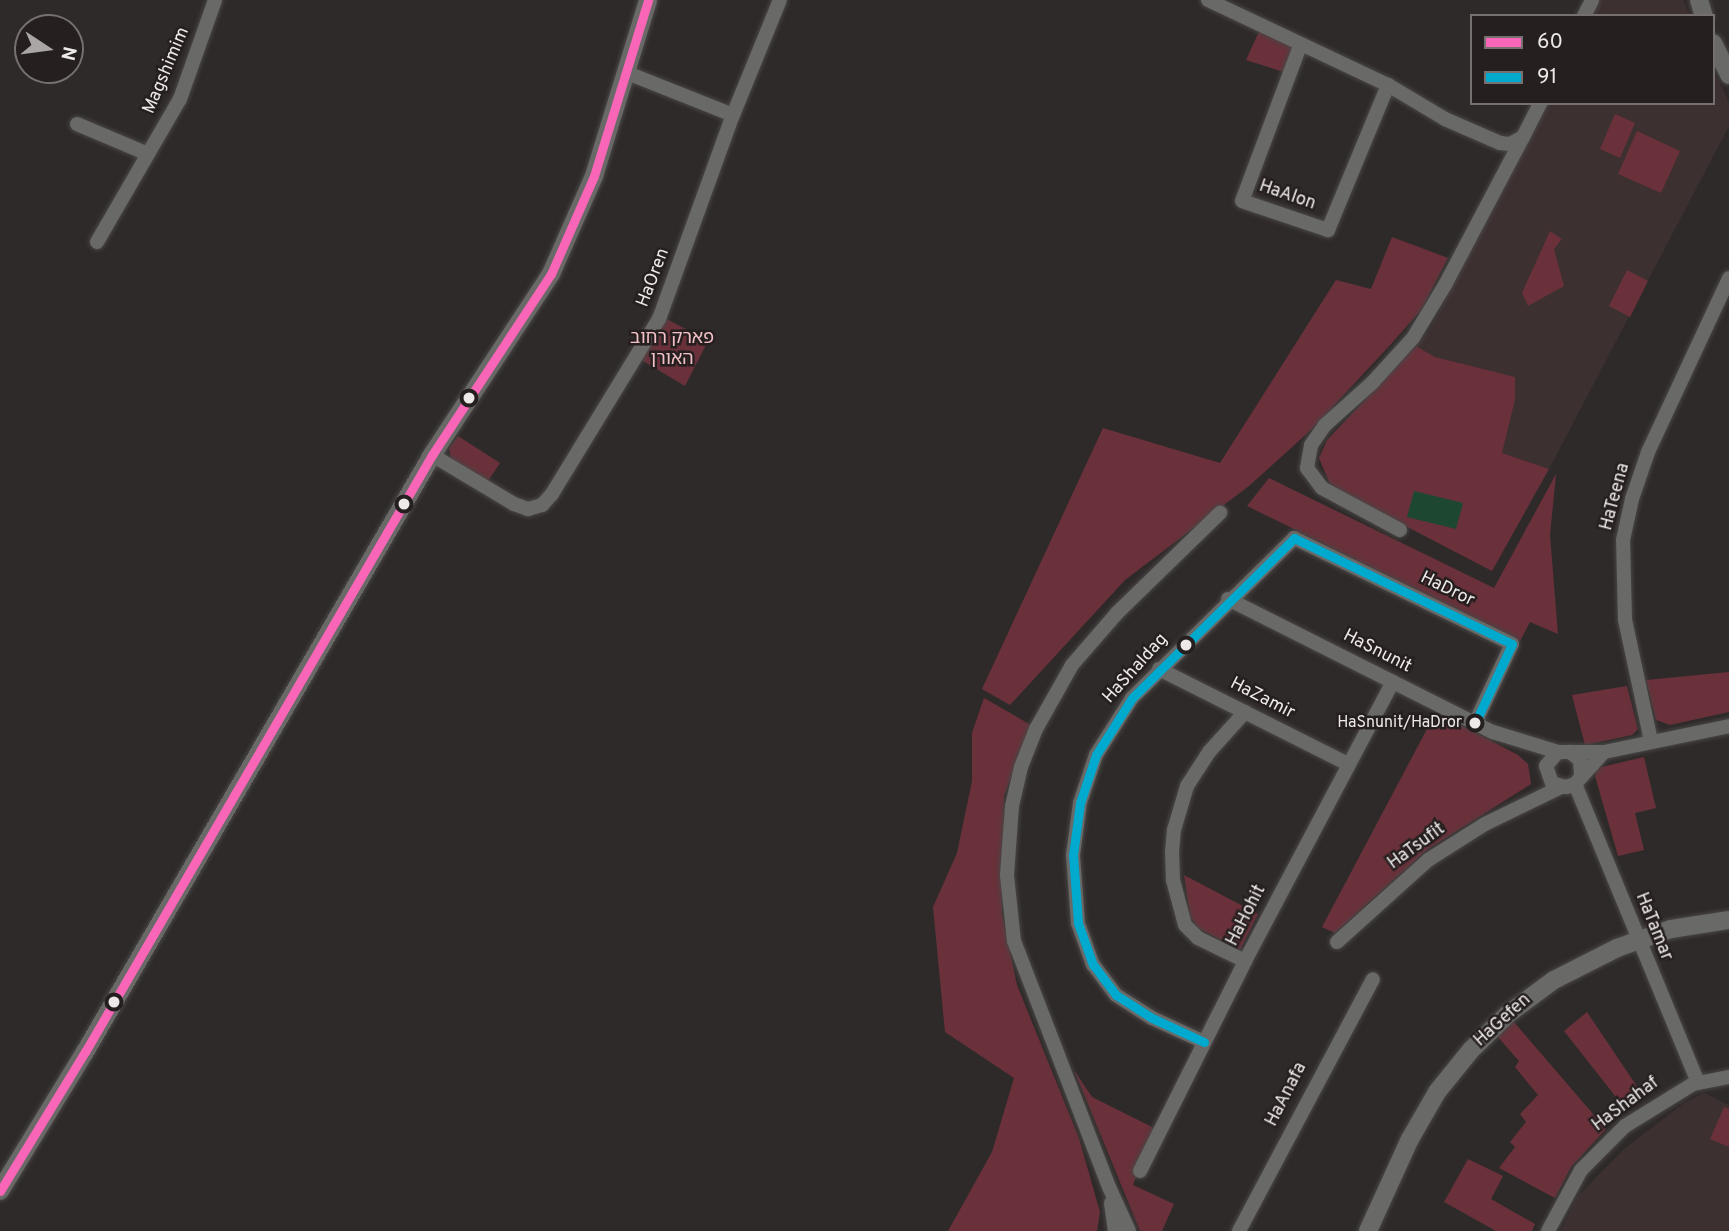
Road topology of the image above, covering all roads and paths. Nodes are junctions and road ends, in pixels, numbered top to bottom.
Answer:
1 (215, 0) edge
2 (648, 0) edge
3 (780, 0) edge
4 (1208, 0) edge
5 (1300, 46) junction
6 (1715, 47) edge
7 (625, 72) junction
8 (1729, 75) edge
9 (1388, 85) junction
10 (1539, 105) edge
11 (733, 115) junction
12 (77, 124) dead end
13 (1523, 137) junction
14 (148, 154) junction
15 (97, 242) dead end
16 (1729, 278) edge
17 (432, 456) junction
18 (1220, 513) dead end
19 (1400, 530) dead end
20 (1286, 542) joint
21 (1228, 599) junction
22 (1159, 669) junction
23 (1392, 681) junction
24 (1245, 712) junction
25 (1475, 723) junction
26 (1729, 726) edge
27 (1509, 739) junction
28 (1651, 741) junction
29 (1564, 752) junction
30 (1604, 752) junction
31 (1348, 764) junction
32 (1546, 774) junction
33 (1572, 782) junction
34 (1531, 799) junction
35 (1729, 920) edge
36 (1637, 940) junction
37 (1337, 942) dead end
38 (1245, 961) junction
39 (1373, 979) dead end
40 (1204, 1042) junction
41 (1729, 1077) edge
42 (1698, 1083) junction
43 (1140, 1171) dead end
44 (1109, 1187) junction
45 (0, 1191) edge
46 (1115, 1231) edge
47 (1129, 1231) edge
48 (1238, 1231) edge
49 (1368, 1231) edge
50 (1548, 1231) edge

1 - 14 street, Magshimim
2 - 7 street
3 - 11 street
4 - 5 street
5 - 9 street
5 - 9 street, HaAlon
6 - 8 street
7 - 11 street
7 - 17 street
9 - 13 street
10 - 13 street
11 - 17 street, HaOren
12 - 14 street
13 - 19 street
14 - 15 street, Magshimim
16 - 28 street, HaTeena
17 - 45 street
18 - 44 street
20 - 21 street, HaShaldag
20 - 25 street, HaDror
21 - 22 street, HaShaldag
21 - 23 street, HaSnunit
22 - 24 street, HaZamir
22 - 40 street, HaShaldag
23 - 25 street, HaSnunit
23 - 31 street, HaHohit
24 - 31 street, HaZamir
24 - 38 street
25 - 27 street, HaSnunit
26 - 28 street
27 - 29 street, HaSnunit
27 - 32 street, HaSnunit
28 - 30 street
29 - 30 street
29 - 32 street, HaTsufit
29 - 33 street, HaTamar
30 - 33 street
31 - 38 street, HaHohit
32 - 33 street, HaSnunit
32 - 34 street, HaTsufit
33 - 34 street, HaTsufit
33 - 36 street, HaTamar
34 - 37 street, HaTsufit
35 - 36 street, HaGefen
36 - 42 street, HaTamar
36 - 49 street, HaGefen
38 - 40 street, HaHohit
39 - 48 street, HaAnafa
40 - 43 street, HaHohit
41 - 42 street, HaShahaf
42 - 50 street, HaShahaf
44 - 46 street
44 - 47 street

